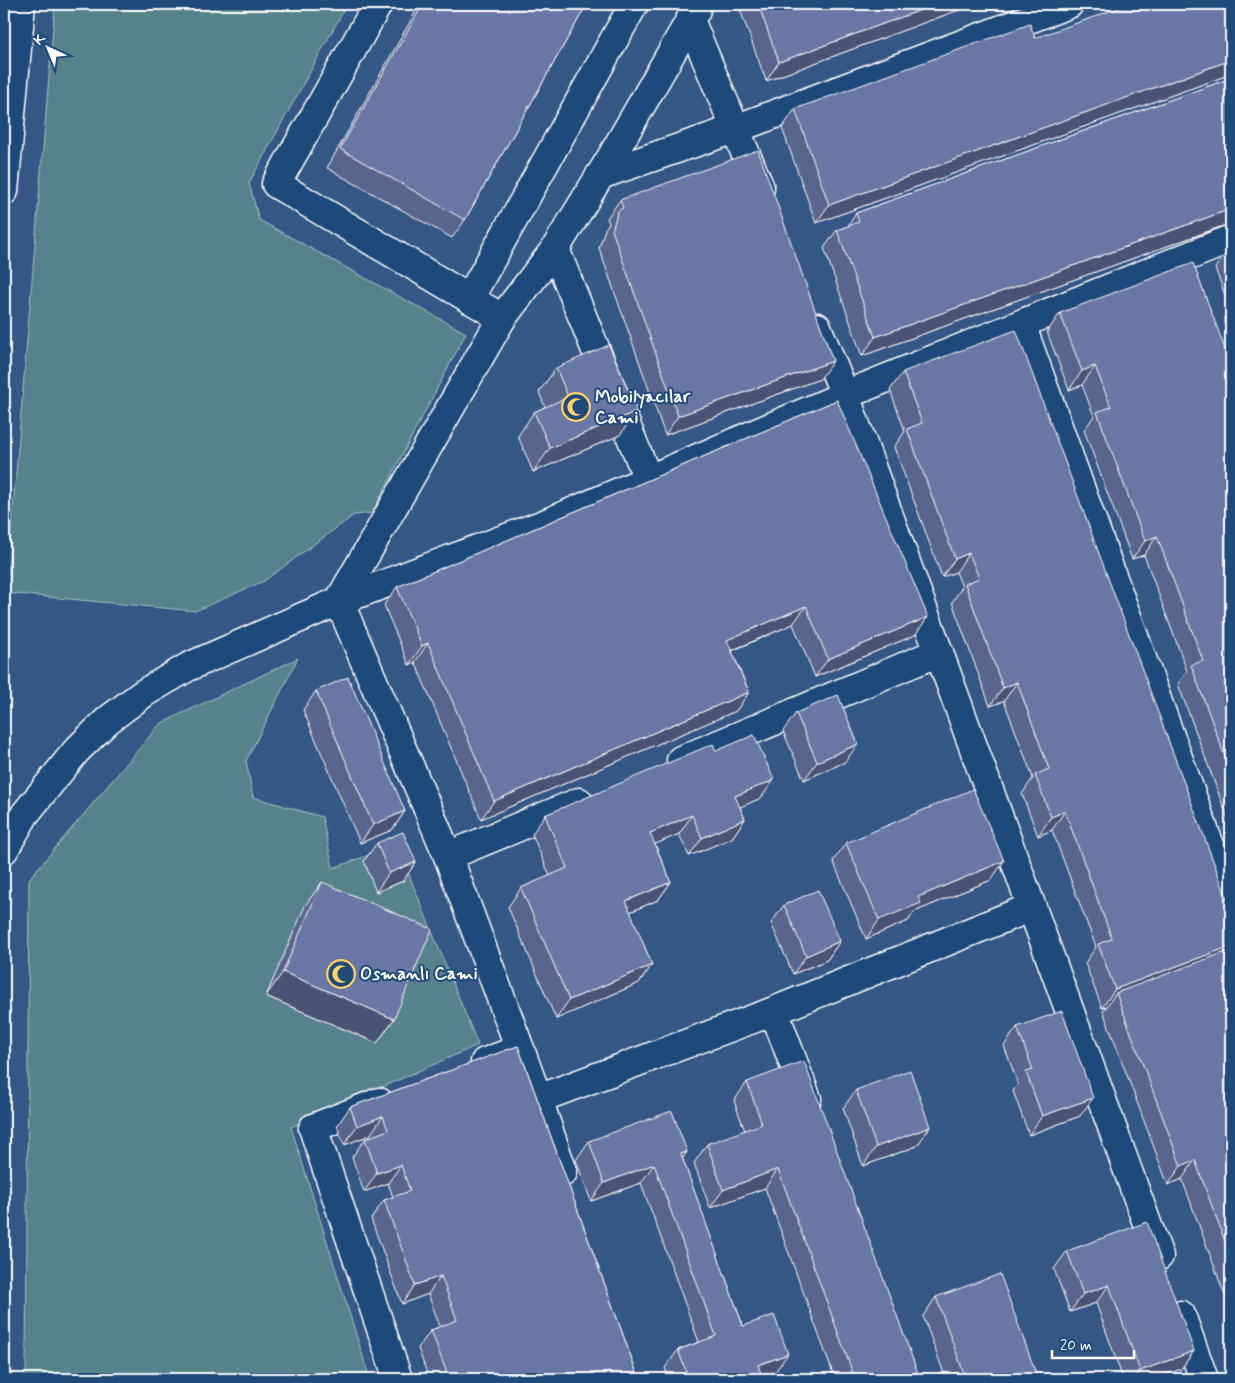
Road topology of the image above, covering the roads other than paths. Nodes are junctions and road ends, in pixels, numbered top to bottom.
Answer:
1 (21, 4) edge
2 (378, 4) edge
3 (634, 4) edge
4 (1069, 4) edge
5 (695, 12) edge
6 (735, 129) junction
7 (600, 175) junction
8 (4, 191) edge
9 (769, 211) edge
10 (1231, 240) edge
11 (555, 249) junction
12 (1186, 257) junction
13 (1196, 284) edge
14 (469, 300) junction
15 (807, 303) edge
16 (502, 318) junction
17 (1021, 324) junction
18 (844, 395) junction
19 (648, 479) junction
20 (339, 600) junction
21 (939, 652) junction
22 (657, 769) edge
23 (603, 792) edge
24 (4, 850) edge
25 (448, 856) junction
26 (1231, 904) edge
27 (1032, 907) junction
28 (774, 1011) junction
29 (520, 1049) junction
30 (466, 1069) edge
31 (403, 1093) edge
32 (538, 1099) junction
33 (815, 1121) edge
34 (570, 1192) edge
35 (398, 1379) edge
36 (1204, 1379) edge

1 - 8 main road
2 - 14 main road
3 - 14 main road
4 - 6 main road
5 - 6 main road
5 - 7 main road
6 - 7 main road
6 - 9 main road
7 - 11 main road
10 - 12 main road
11 - 16 main road
11 - 19 main road
12 - 13 main road
12 - 17 main road
14 - 16 main road
15 - 18 main road
16 - 20 main road
17 - 18 main road
17 - 26 main road
18 - 19 main road
18 - 21 main road
19 - 20 main road
20 - 24 main road
20 - 25 main road
21 - 22 main road
21 - 27 main road
23 - 25 main road
25 - 29 main road
27 - 28 main road
27 - 36 main road
28 - 32 main road
28 - 33 main road
29 - 30 main road
29 - 32 main road
31 - 35 main road
32 - 34 main road

